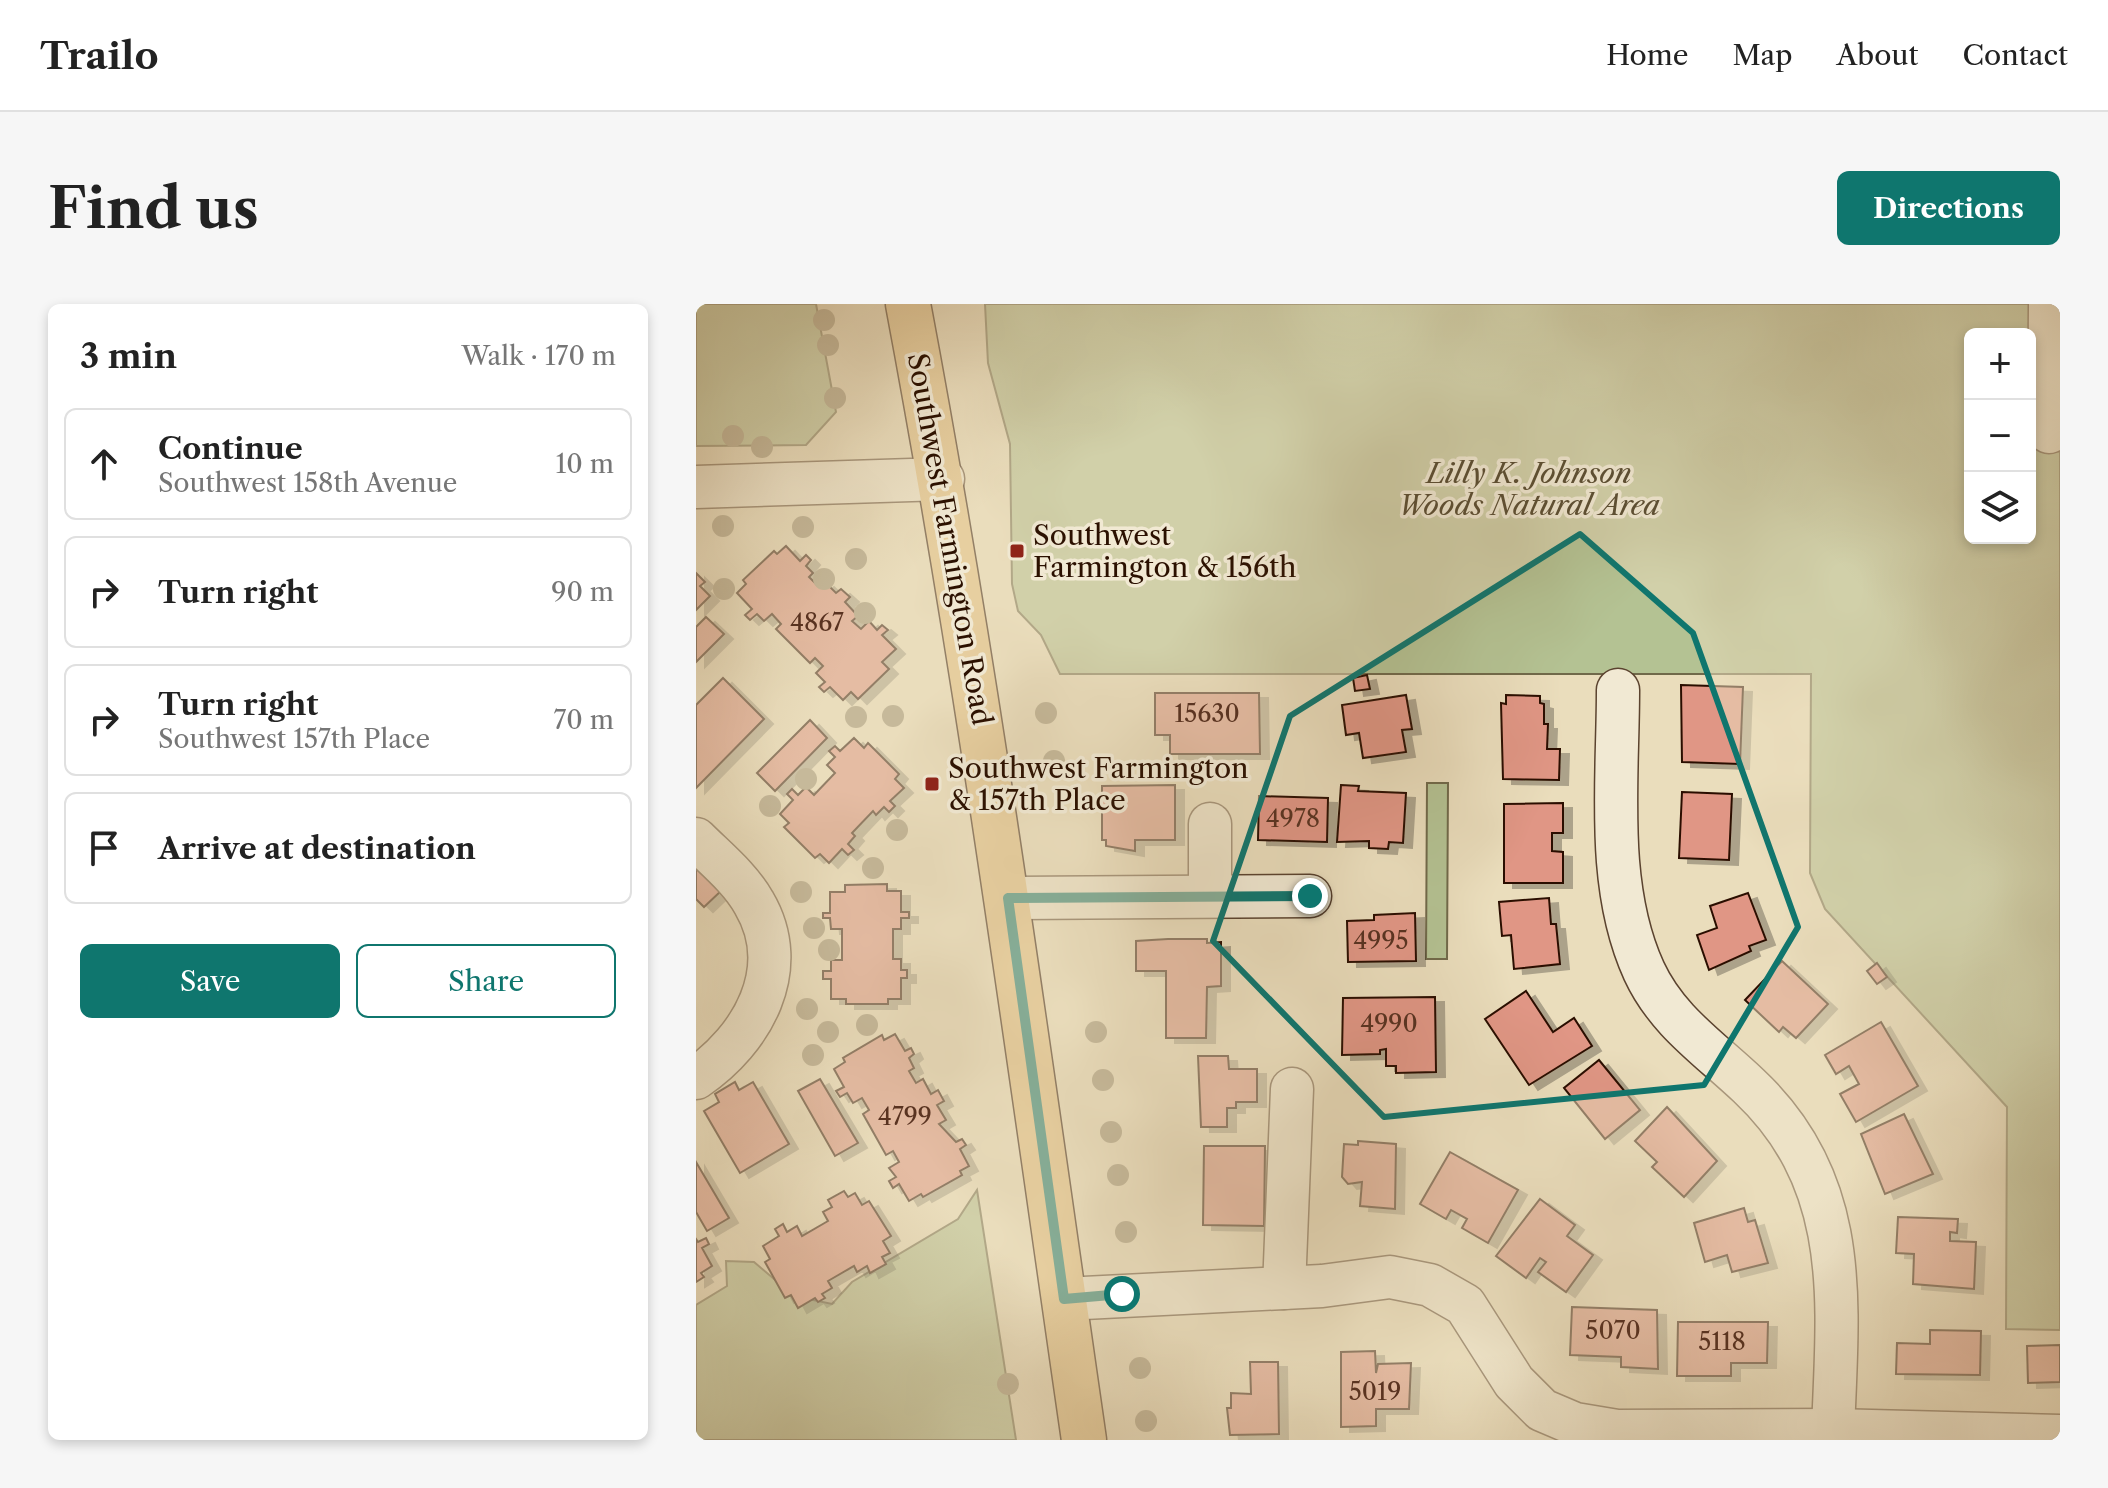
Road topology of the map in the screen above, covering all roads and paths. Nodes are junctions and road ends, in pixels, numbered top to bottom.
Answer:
1 (908, 304) edge
2 (2050, 304) edge
3 (2049, 432) dead end
4 (943, 479) junction
5 (696, 487) edge
6 (1618, 690) dead end
7 (1210, 824) dead end
8 (696, 839) edge
9 (1210, 895) junction
10 (1310, 896) dead end
11 (1008, 898) junction
12 (696, 1078) edge
13 (1292, 1089) dead end
14 (1284, 1288) junction
15 (1064, 1299) junction
16 (1833, 1430) junction
17 (2060, 1436) edge
18 (1084, 1440) edge

1 - 4 main road, Southwest Farmington Road
2 - 3 street
4 - 5 street
4 - 11 main road, Southwest Farmington Road
6 - 16 street
7 - 9 street
8 - 12 street
9 - 10 street
9 - 11 street
11 - 15 main road, Southwest Farmington Road
13 - 14 street
14 - 15 street
14 - 16 street
15 - 18 main road, Southwest Farmington Road
16 - 17 street

